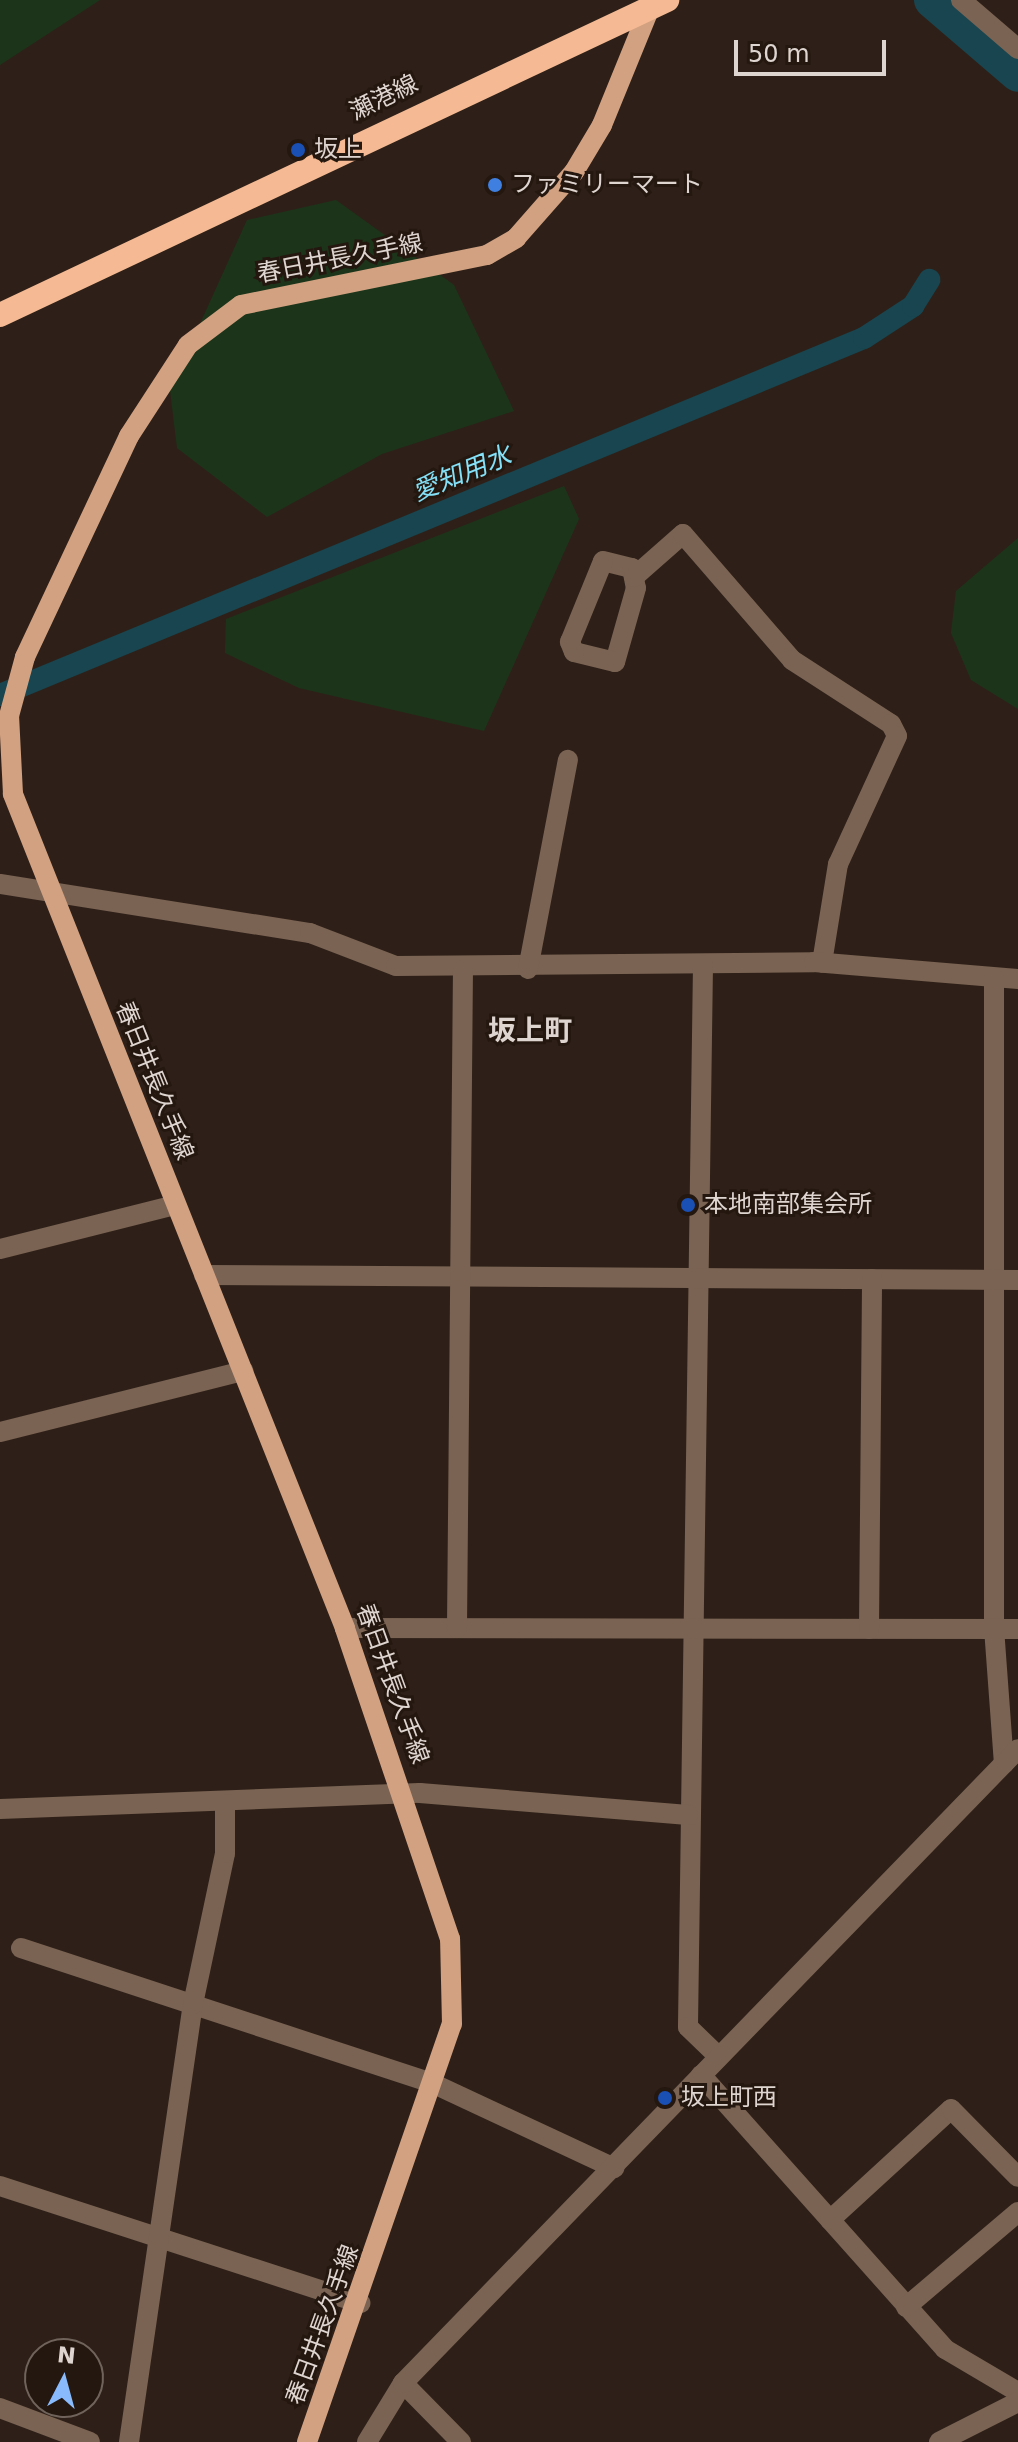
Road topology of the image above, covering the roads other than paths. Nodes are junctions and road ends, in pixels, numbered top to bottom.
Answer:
1 (961, 0) edge
2 (657, 2) edge
3 (1018, 49) edge
4 (0, 315) edge
5 (634, 577) junction
6 (568, 760) dead end
7 (0, 884) edge
8 (48, 887) junction
9 (822, 963) junction
10 (703, 965) junction
11 (528, 969) junction
12 (463, 970) junction
13 (994, 978) junction
14 (1018, 979) edge
15 (175, 1205) junction
16 (0, 1249) edge
17 (204, 1275) junction
18 (459, 1276) junction
19 (697, 1279) junction
20 (872, 1279) junction
21 (993, 1279) junction
22 (1018, 1280) edge
23 (243, 1371) junction
24 (0, 1432) edge
25 (345, 1628) junction
26 (457, 1628) junction
27 (994, 1628) junction
28 (869, 1629) junction
29 (1018, 1629) edge
30 (692, 1630) junction
31 (1013, 1763) edge
32 (405, 1796) junction
33 (225, 1804) junction
34 (0, 1809) edge
35 (688, 1815) junction
36 (21, 1948) dead end
37 (193, 2004) junction
38 (717, 2055) junction
39 (701, 2075) junction
40 (434, 2084) junction
41 (614, 2168) junction
42 (1018, 2177) edge
43 (0, 2186) edge
44 (1018, 2212) edge
45 (830, 2220) junction
46 (160, 2238) junction
47 (360, 2303) junction
48 (906, 2307) junction
49 (403, 2383) junction
50 (1018, 2392) edge
51 (1018, 2402) edge
52 (0, 2408) edge
53 (90, 2442) edge
54 (129, 2442) edge
55 (307, 2442) edge
56 (367, 2442) edge
57 (461, 2442) edge
58 (939, 2442) edge

1 - 3 street
2 - 4 highway, 瀬港線
2 - 8 main road, 春日井長久手線
5 - 5 street
5 - 9 street
6 - 11 street
7 - 8 street
8 - 12 street
8 - 15 main road, 春日井長久手線
9 - 10 street
9 - 13 street
10 - 11 street
10 - 19 street
11 - 12 street
12 - 18 street
13 - 14 street
13 - 21 street
15 - 16 street
15 - 17 main road, 春日井長久手線
17 - 18 street
17 - 23 main road, 春日井長久手線
18 - 19 street
18 - 26 street
19 - 20 street
19 - 30 street
20 - 21 street
20 - 28 street
21 - 22 street
21 - 27 street
23 - 24 street
23 - 25 main road, 春日井長久手線
25 - 26 street
25 - 32 main road, 春日井長久手線
26 - 30 street
27 - 28 street
27 - 29 street
27 - 31 street
28 - 30 street
30 - 35 street
31 - 38 street
32 - 33 street
32 - 35 street
32 - 40 main road, 春日井長久手線
33 - 34 street
33 - 37 street
35 - 38 street
36 - 37 street
37 - 40 street
37 - 46 street
38 - 39 street
39 - 41 street
39 - 45 street
40 - 41 street
40 - 47 main road, 春日井長久手線
41 - 49 street
42 - 45 street
43 - 46 street
44 - 48 street
45 - 48 street
46 - 47 street
46 - 54 street
47 - 55 main road, 春日井長久手線
48 - 50 street
49 - 56 street
49 - 57 street
51 - 58 street
52 - 53 street

